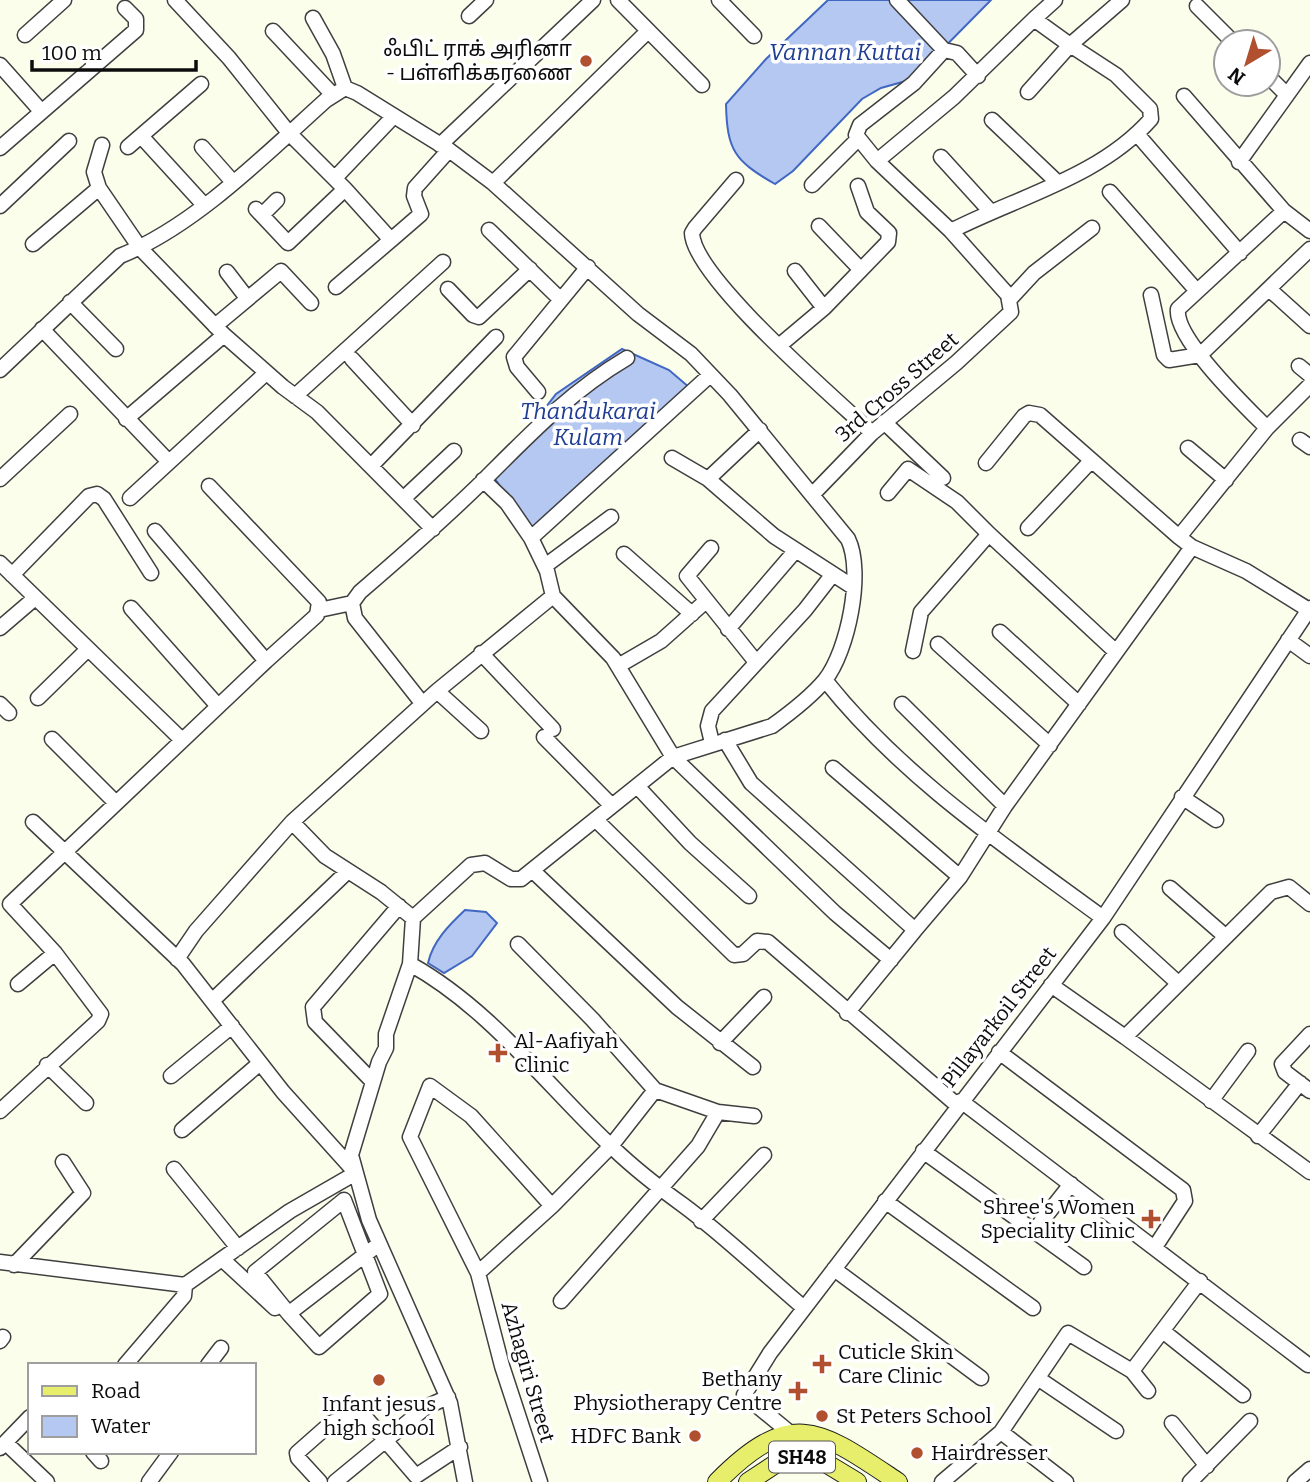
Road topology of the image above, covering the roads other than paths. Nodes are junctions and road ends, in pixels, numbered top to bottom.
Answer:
1 (64, 0) edge
2 (175, 0) edge
3 (486, 0) edge
4 (593, 0) edge
5 (618, 0) edge
6 (719, 0) edge
7 (897, 0) edge
8 (1055, 0) edge
9 (1122, 0) edge
10 (1197, 6) dead end
11 (125, 8) dead end
12 (469, 16) dead end
13 (313, 18) dead end
14 (1034, 19) junction
15 (1219, 28) edge
16 (273, 31) dead end
17 (648, 32) junction
18 (25, 35) dead end
19 (754, 36) dead end
20 (1070, 45) junction
21 (944, 50) junction
22 (1310, 63) edge
23 (0, 65) edge
24 (978, 76) junction
25 (201, 84) dead end
26 (702, 85) dead end
27 (1282, 90) edge
28 (339, 92) junction
29 (1028, 92) dead end
30 (1287, 95) junction
31 (1184, 96) dead end
32 (41, 111) junction
33 (393, 117) junction
34 (992, 120) dead end
35 (289, 133) junction
36 (1137, 134) junction
37 (141, 136) junction
38 (858, 139) junction
39 (69, 141) dead end
40 (102, 145) dead end
41 (128, 147) dead end
42 (202, 147) dead end
43 (444, 147) junction
44 (0, 148) edge
45 (941, 157) dead end
46 (877, 161) junction
47 (1240, 162) junction
48 (335, 178) junction
49 (736, 180) dead end
50 (232, 181) junction
51 (1057, 182) junction
52 (493, 183) junction
53 (812, 185) dead end
54 (858, 186) dead end
55 (99, 188) junction
56 (345, 189) junction
57 (1110, 192) dead end
58 (277, 200) dead end
59 (204, 205) junction
60 (0, 206) edge
61 (1284, 211) junction
62 (991, 212) junction
63 (819, 226) dead end
64 (1092, 228) dead end
65 (489, 230) dead end
66 (951, 231) junction
67 (1310, 231) edge
68 (391, 240) junction
69 (33, 244) dead end
70 (140, 248) junction
71 (1310, 249) edge
72 (1240, 253) junction
73 (443, 262) dead end
74 (588, 267) junction
75 (530, 269) junction
76 (861, 270) junction
77 (795, 271) dead end
78 (227, 272) dead end
79 (336, 287) dead end
80 (447, 289) dead end
81 (1269, 289) junction
82 (1196, 290) junction
83 (1151, 295) dead end
84 (247, 298) junction
85 (560, 299) junction
86 (70, 302) junction
87 (311, 303) dead end
88 (1010, 305) junction
89 (824, 308) junction
90 (1310, 326) edge
91 (42, 329) junction
92 (220, 331) junction
93 (496, 337) dead end
94 (780, 345) junction
95 (116, 349) dead end
96 (1200, 355) junction
97 (627, 358) dead end
98 (352, 359) dead end
99 (0, 370) edge
100 (266, 373) junction
101 (709, 376) junction
102 (1310, 385) edge
103 (538, 392) dead end
104 (295, 396) junction
105 (70, 414) dead end
106 (126, 419) junction
107 (884, 422) junction
108 (412, 425) junction
109 (1267, 428) junction
110 (760, 430) junction
111 (872, 433) junction
112 (1188, 448) dead end
113 (454, 451) dead end
114 (672, 458) dead end
115 (169, 462) junction
116 (1090, 462) junction
117 (986, 463) dead end
118 (372, 465) junction
119 (943, 478) dead end
120 (0, 479) edge
121 (708, 479) junction
122 (484, 480) junction
123 (1226, 480) junction
124 (209, 486) dead end
125 (888, 493) dead end
126 (812, 495) junction
127 (130, 498) dead end
128 (404, 498) junction
129 (611, 517) dead end
130 (1028, 528) dead end
131 (433, 529) junction
132 (155, 531) dead end
133 (989, 534) junction
134 (1179, 537) junction
135 (531, 538) junction
136 (1192, 547) junction
137 (711, 548) dead end
138 (796, 550) junction
139 (624, 554) dead end
140 (0, 563) edge
141 (545, 566) junction
142 (151, 573) dead end
143 (833, 574) junction
144 (12, 575) junction
145 (853, 587) junction
146 (553, 596) junction
147 (35, 598) junction
148 (706, 601) junction
149 (352, 603) junction
150 (131, 608) dead end
151 (1309, 609) edge
152 (319, 610) junction
153 (692, 614) junction
154 (0, 628) edge
155 (728, 629) junction
156 (1000, 632) dead end
157 (1288, 640) junction
158 (938, 644) dead end
159 (87, 650) junction
160 (913, 651) dead end
161 (1115, 652) junction
162 (481, 653) junction
163 (1310, 656) edge
164 (266, 661) junction
165 (756, 662) junction
166 (618, 666) junction
167 (825, 680) junction
168 (437, 691) junction
169 (38, 698) dead end
170 (422, 704) junction
171 (902, 704) dead end
172 (1079, 704) junction
173 (218, 706) junction
174 (481, 732) dead end
175 (52, 739) dead end
176 (182, 740) junction
177 (719, 741) junction
178 (1050, 745) junction
179 (673, 757) junction
180 (832, 768) dead end
181 (637, 786) junction
182 (1182, 797) junction
183 (115, 802) junction
184 (612, 806) junction
185 (1005, 806) junction
186 (1216, 820) dead end
187 (597, 821) junction
188 (33, 822) dead end
189 (292, 822) junction
190 (988, 833) junction
191 (64, 851) junction
192 (348, 871) junction
193 (533, 871) junction
194 (960, 877) junction
195 (1170, 888) dead end
196 (749, 896) dead end
197 (5, 898) edge
198 (1310, 904) edge
199 (399, 906) junction
200 (414, 918) junction
201 (1103, 918) junction
202 (915, 930) junction
203 (1122, 932) dead end
204 (1225, 936) junction
205 (518, 944) dead end
206 (55, 953) junction
207 (177, 959) junction
208 (891, 960) junction
209 (410, 964) junction
210 (1178, 983) junction
211 (18, 984) dead end
212 (1051, 985) junction
213 (764, 997) dead end
214 (212, 1002) junction
215 (847, 1013) junction
216 (232, 1026) junction
217 (1310, 1034) edge
218 (1125, 1037) junction
219 (720, 1043) junction
220 (1248, 1051) dead end
221 (999, 1052) junction
222 (260, 1063) junction
223 (47, 1065) junction
224 (753, 1067) dead end
225 (171, 1076) dead end
226 (373, 1082) junction
227 (1305, 1087) edge
228 (655, 1090) junction
229 (1211, 1101) junction
230 (959, 1103) junction
231 (86, 1104) dead end
232 (0, 1111) edge
233 (718, 1112) junction
234 (754, 1116) dead end
235 (182, 1130) dead end
236 (1258, 1136) junction
237 (611, 1146) junction
238 (923, 1151) junction
239 (764, 1155) dead end
240 (63, 1162) dead end
241 (174, 1169) dead end
242 (1310, 1172) edge
243 (355, 1173) junction
244 (1071, 1184) junction
245 (658, 1190) junction
246 (360, 1191) junction
247 (344, 1200) junction
248 (885, 1201) junction
249 (552, 1206) junction
250 (701, 1221) junction
251 (1034, 1231) junction
252 (379, 1244) junction
253 (1155, 1247) junction
254 (238, 1248) junction
255 (366, 1254) junction
256 (222, 1259) junction
257 (7, 1264) edge
258 (1084, 1267) dead end
259 (834, 1269) junction
260 (478, 1273) junction
261 (1200, 1282) junction
262 (185, 1285) junction
263 (561, 1301) dead end
264 (804, 1308) junction
265 (1033, 1308) dead end
266 (288, 1317) junction
267 (1164, 1332) junction
268 (220, 1348) dead end
269 (127, 1363) edge
270 (209, 1363) edge
271 (1308, 1365) dead end
272 (1132, 1371) junction
273 (981, 1378) dead end
274 (1039, 1379) junction
275 (1147, 1391) dead end
276 (1243, 1395) dead end
277 (448, 1397) junction
278 (28, 1419) edge
279 (1250, 1421) dead end
280 (1172, 1423) dead end
281 (1116, 1431) dead end
282 (789, 1432) junction
283 (1001, 1432) junction
284 (384, 1441) junction
285 (3, 1445) edge
286 (460, 1447) junction
287 (170, 1454) edge
288 (1207, 1466) junction
289 (1310, 1469) edge
290 (407, 1478) edge
291 (338, 1481) edge
292 (47, 1482) edge
293 (149, 1482) edge
294 (320, 1482) edge
295 (465, 1482) edge
296 (540, 1482) edge
297 (717, 1482) edge
298 (748, 1482) edge
299 (857, 1482) edge
300 (898, 1482) edge
301 (942, 1482) edge
302 (1066, 1482) edge
303 (1189, 1482) edge
304 (1295, 1482) edge

1 - 18 street
2 - 35 street
3 - 12 street
4 - 43 street
5 - 17 street
6 - 19 street
7 - 21 street
8 - 14 street
9 - 20 street
10 - 15 street
11 - 32 street
13 - 28 street
14 - 20 street
14 - 24 street
16 - 28 street
17 - 26 street
17 - 52 street
20 - 29 street
20 - 36 street
21 - 24 street
21 - 38 street
22 - 30 street
23 - 32 street
24 - 46 street
25 - 37 street
27 - 30 street
28 - 33 street
28 - 35 street
30 - 47 street
31 - 47 street
32 - 44 street
33 - 43 street
33 - 48 street
34 - 51 street
35 - 48 street
35 - 50 street
36 - 51 street
36 - 72 street
37 - 41 street
37 - 59 street
38 - 46 street
38 - 53 street
39 - 60 street
40 - 55 street
42 - 50 street
43 - 52 street
43 - 68 street
45 - 62 street
46 - 66 street
47 - 61 street
48 - 56 street
49 - 94 street
50 - 59 street
51 - 62 street
52 - 74 street
54 - 76 street
55 - 69 street
55 - 70 street
56 - 58 street
56 - 68 street
57 - 82 street
59 - 70 street
61 - 67 street
61 - 72 street
62 - 66 street
63 - 76 street
64 - 88 street, 3rd Cross Street
65 - 75 street
66 - 88 street
68 - 79 street
70 - 86 street
70 - 92 street
71 - 81 street
72 - 82 street
73 - 104 street
74 - 85 street
74 - 101 street
75 - 80 street
75 - 85 street
76 - 89 street
77 - 89 street
78 - 84 street
81 - 90 street
81 - 96 street
82 - 96 street
83 - 96 street
84 - 87 street
84 - 92 street
85 - 103 street
86 - 91 street
86 - 95 street
88 - 107 street, 3rd Cross Street
89 - 94 street
91 - 99 street
91 - 106 street
92 - 100 street
92 - 106 street
93 - 108 street
94 - 111 street
96 - 109 street
97 - 122 street
98 - 108 street
100 - 104 street
100 - 115 street
101 - 110 street
101 - 135 street
102 - 109 street
104 - 118 street
105 - 120 street
106 - 115 street
107 - 111 street, 3rd Cross Street
107 - 119 street
108 - 118 street
109 - 123 street
110 - 121 street
110 - 126 street
111 - 126 street, 3rd Cross Street
112 - 123 street
113 - 128 street
114 - 121 street
115 - 127 street
116 - 117 street
116 - 130 street
116 - 134 street
118 - 128 street
121 - 138 street
122 - 131 street
122 - 135 street
123 - 134 street
124 - 152 street
125 - 133 street
126 - 145 street
128 - 131 street
129 - 141 street
131 - 149 street
132 - 164 street
133 - 160 street
133 - 161 street
134 - 136 street
135 - 141 street
136 - 151 street
136 - 161 street
137 - 148 street
138 - 143 street
138 - 155 street
139 - 153 street
140 - 144 street
141 - 146 street
142 - 144 street
143 - 145 street
143 - 165 street
144 - 147 street
145 - 167 street
146 - 162 street
146 - 166 street
147 - 154 street
147 - 159 street
148 - 153 street
148 - 155 street
149 - 152 street
149 - 170 street
150 - 173 street
151 - 157 street, Pillayarkoil Street
152 - 164 street
153 - 166 street
155 - 165 street
156 - 172 street
157 - 163 street
157 - 182 street, Pillayarkoil Street
158 - 178 street
159 - 169 street
159 - 176 street
161 - 172 street
162 - 168 street
162 - 184 street
164 - 173 street
165 - 177 street
166 - 179 street
167 - 177 street
167 - 190 street
168 - 170 street
168 - 174 street
170 - 189 street
171 - 185 street
172 - 178 street
173 - 176 street
175 - 183 street
176 - 183 street
177 - 179 street
177 - 202 street
178 - 185 street
179 - 181 street
179 - 208 street
180 - 194 street
181 - 184 street
181 - 196 street
182 - 186 street
182 - 201 street, Pillayarkoil Street
183 - 191 street
184 - 187 street
185 - 190 street
187 - 193 street
187 - 215 street
188 - 191 street
189 - 192 street
189 - 207 street
190 - 194 street
190 - 201 street
191 - 197 street
191 - 207 street
192 - 199 street
192 - 214 street
193 - 200 street
193 - 219 street
194 - 202 street
195 - 204 street
197 - 206 street
198 - 204 street
199 - 200 street
199 - 226 street
200 - 209 street
201 - 212 street, Pillayarkoil Street
202 - 208 street
203 - 210 street
204 - 210 street
205 - 228 street
206 - 211 street
206 - 223 street
207 - 214 street
208 - 215 street
209 - 226 street
209 - 237 street
210 - 218 street
212 - 218 street
212 - 221 street, Pillayarkoil Street
213 - 219 street
214 - 216 street
215 - 230 street
216 - 222 street
216 - 225 street
217 - 227 street
218 - 229 street
219 - 224 street
220 - 229 street
221 - 230 street, Pillayarkoil Street
221 - 253 street
222 - 235 street
222 - 243 street
223 - 231 street
223 - 232 street
226 - 243 street
227 - 236 street
228 - 233 street
228 - 237 street
229 - 236 street
230 - 238 street, Pillayarkoil Street
230 - 244 street
233 - 234 street
233 - 245 street
236 - 242 street
237 - 245 street
237 - 249 street
238 - 248 street, Pillayarkoil Street
238 - 251 street
239 - 250 street
240 - 257 street
241 - 254 street
243 - 246 street
243 - 254 street
244 - 251 street
244 - 253 street
245 - 250 street
245 - 263 street
246 - 247 street
246 - 252 street
247 - 255 street
247 - 266 street
248 - 259 street, Pillayarkoil Street
248 - 265 street
249 - 260 street
249 - 260 street, Azhagiri Street
250 - 264 street
251 - 258 street
252 - 255 street
252 - 277 street
253 - 261 street
254 - 256 street
255 - 266 street
255 - 266 street
256 - 262 street
256 - 266 street
257 - 262 street
259 - 264 street, Pillayarkoil Street
259 - 273 street
260 - 296 street, Azhagiri Street
261 - 267 street
261 - 271 street
262 - 269 street
264 - 282 street, Pillayarkoil Street
267 - 272 street
267 - 276 street
268 - 270 street
272 - 274 street
272 - 275 street
274 - 281 street
274 - 283 street
277 - 284 street
277 - 286 street
278 - 285 street
279 - 288 street
280 - 288 street
282 - 297 main road, SH48
282 - 300 main road, SH48
283 - 301 street
283 - 302 street
284 - 290 street
284 - 291 street
284 - 294 street
285 - 292 street
286 - 290 street
286 - 295 street
287 - 293 street
288 - 303 street
289 - 304 street
298 - 299 main road, SH48

